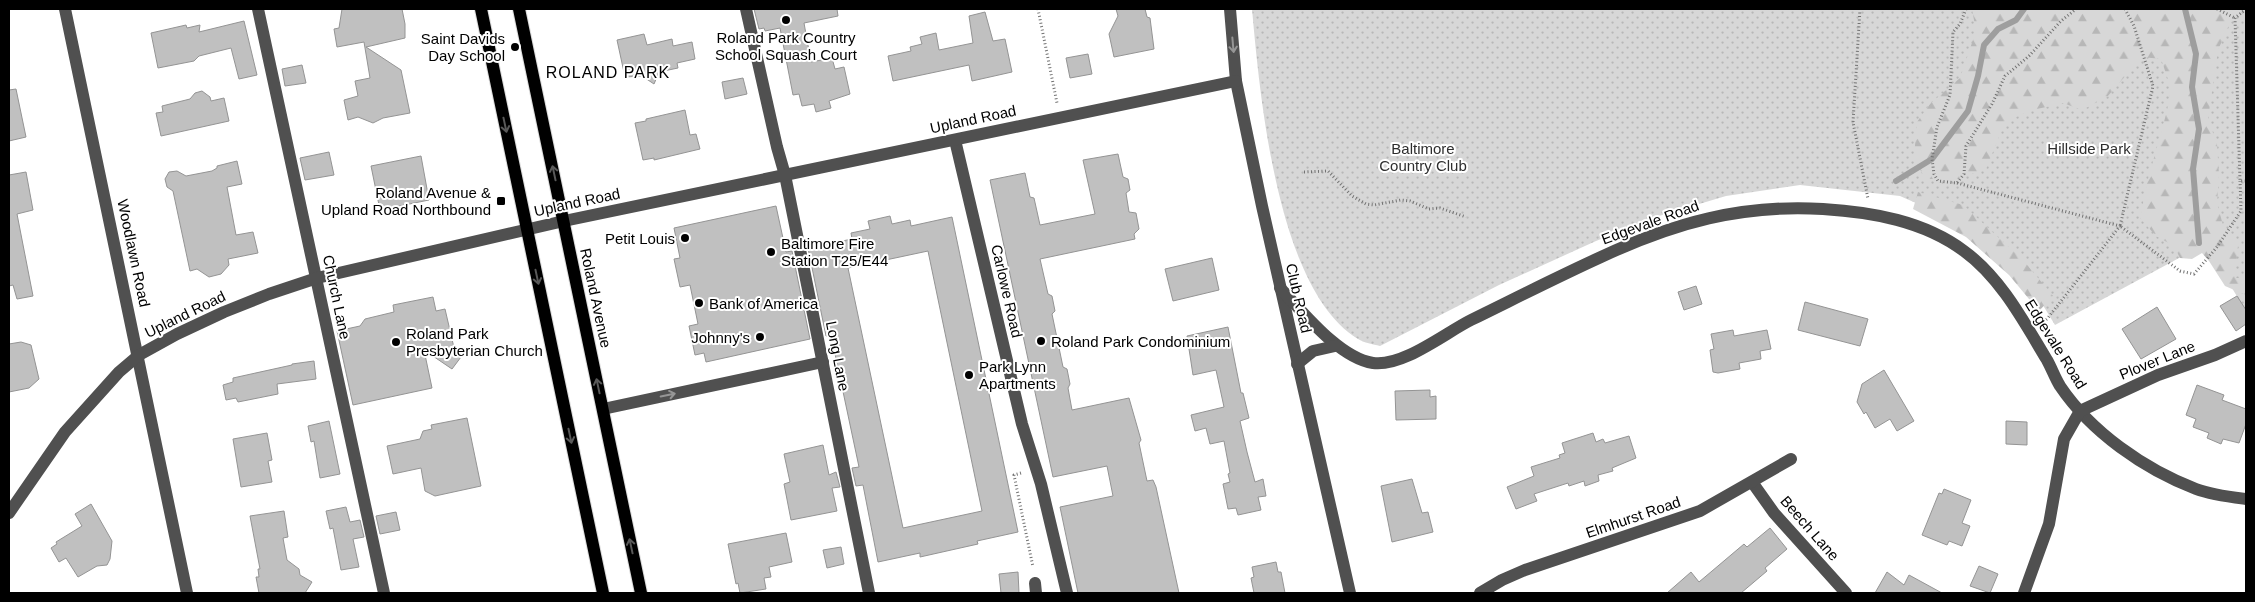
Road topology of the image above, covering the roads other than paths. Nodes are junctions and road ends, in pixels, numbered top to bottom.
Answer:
1 (65, 9) edge
2 (258, 9) edge
3 (481, 9) edge
4 (519, 9) edge
5 (746, 9) edge
6 (1230, 9) edge
7 (1236, 81) junction
8 (954, 140) junction
9 (785, 175) junction
10 (564, 221) junction
11 (527, 230) junction
12 (317, 278) junction
13 (1280, 288) junction
14 (2246, 340) edge
15 (1336, 346) junction
16 (138, 356) junction
17 (823, 362) junction
18 (1297, 364) junction
19 (603, 409) junction
20 (2080, 411) junction
21 (1791, 459) dead end
22 (1752, 482) junction
23 (2246, 499) edge
24 (9, 513) edge
25 (187, 593) edge
26 (384, 593) edge
27 (603, 593) edge
28 (641, 593) edge
29 (869, 593) edge
30 (1067, 593) edge
31 (1350, 593) edge
32 (1480, 593) edge
33 (1846, 593) edge
34 (2024, 593) edge

1 - 16 street, Woodlawn Road
2 - 12 street, Church Lane
3 -> 11 main road
10 -> 4 main road, Roland Avenue
5 - 9 street, Long Lane
6 -> 7 street, Club Road
7 - 8 street, Upland Road
7 - 13 street, Club Road
8 - 9 street, Upland Road
8 - 30 street, Carlowe Road
9 - 10 street, Upland Road
9 - 17 street, Long Lane
10 - 11 street, Upland Road
19 -> 10 main road, Roland Avenue
11 - 12 street, Upland Road
11 -> 27 main road
12 - 16 street, Upland Road
12 - 26 street, Church Lane
13 - 15 street, Edgevale Road
13 - 18 street, Club Road
14 - 20 street, Plover Lane
15 - 18 street
15 - 20 street, Edgevale Road
16 - 24 street, Upland Road
16 - 25 street, Woodlawn Road
19 -> 17 street
17 - 29 street, Long Lane
18 - 31 street, Club Road
28 -> 19 main road, Roland Avenue
20 - 23 street, Edgevale Road
20 - 34 street
21 - 22 street, Elmhurst Road
22 - 32 street, Elmhurst Road
22 - 33 street, Beech Lane

